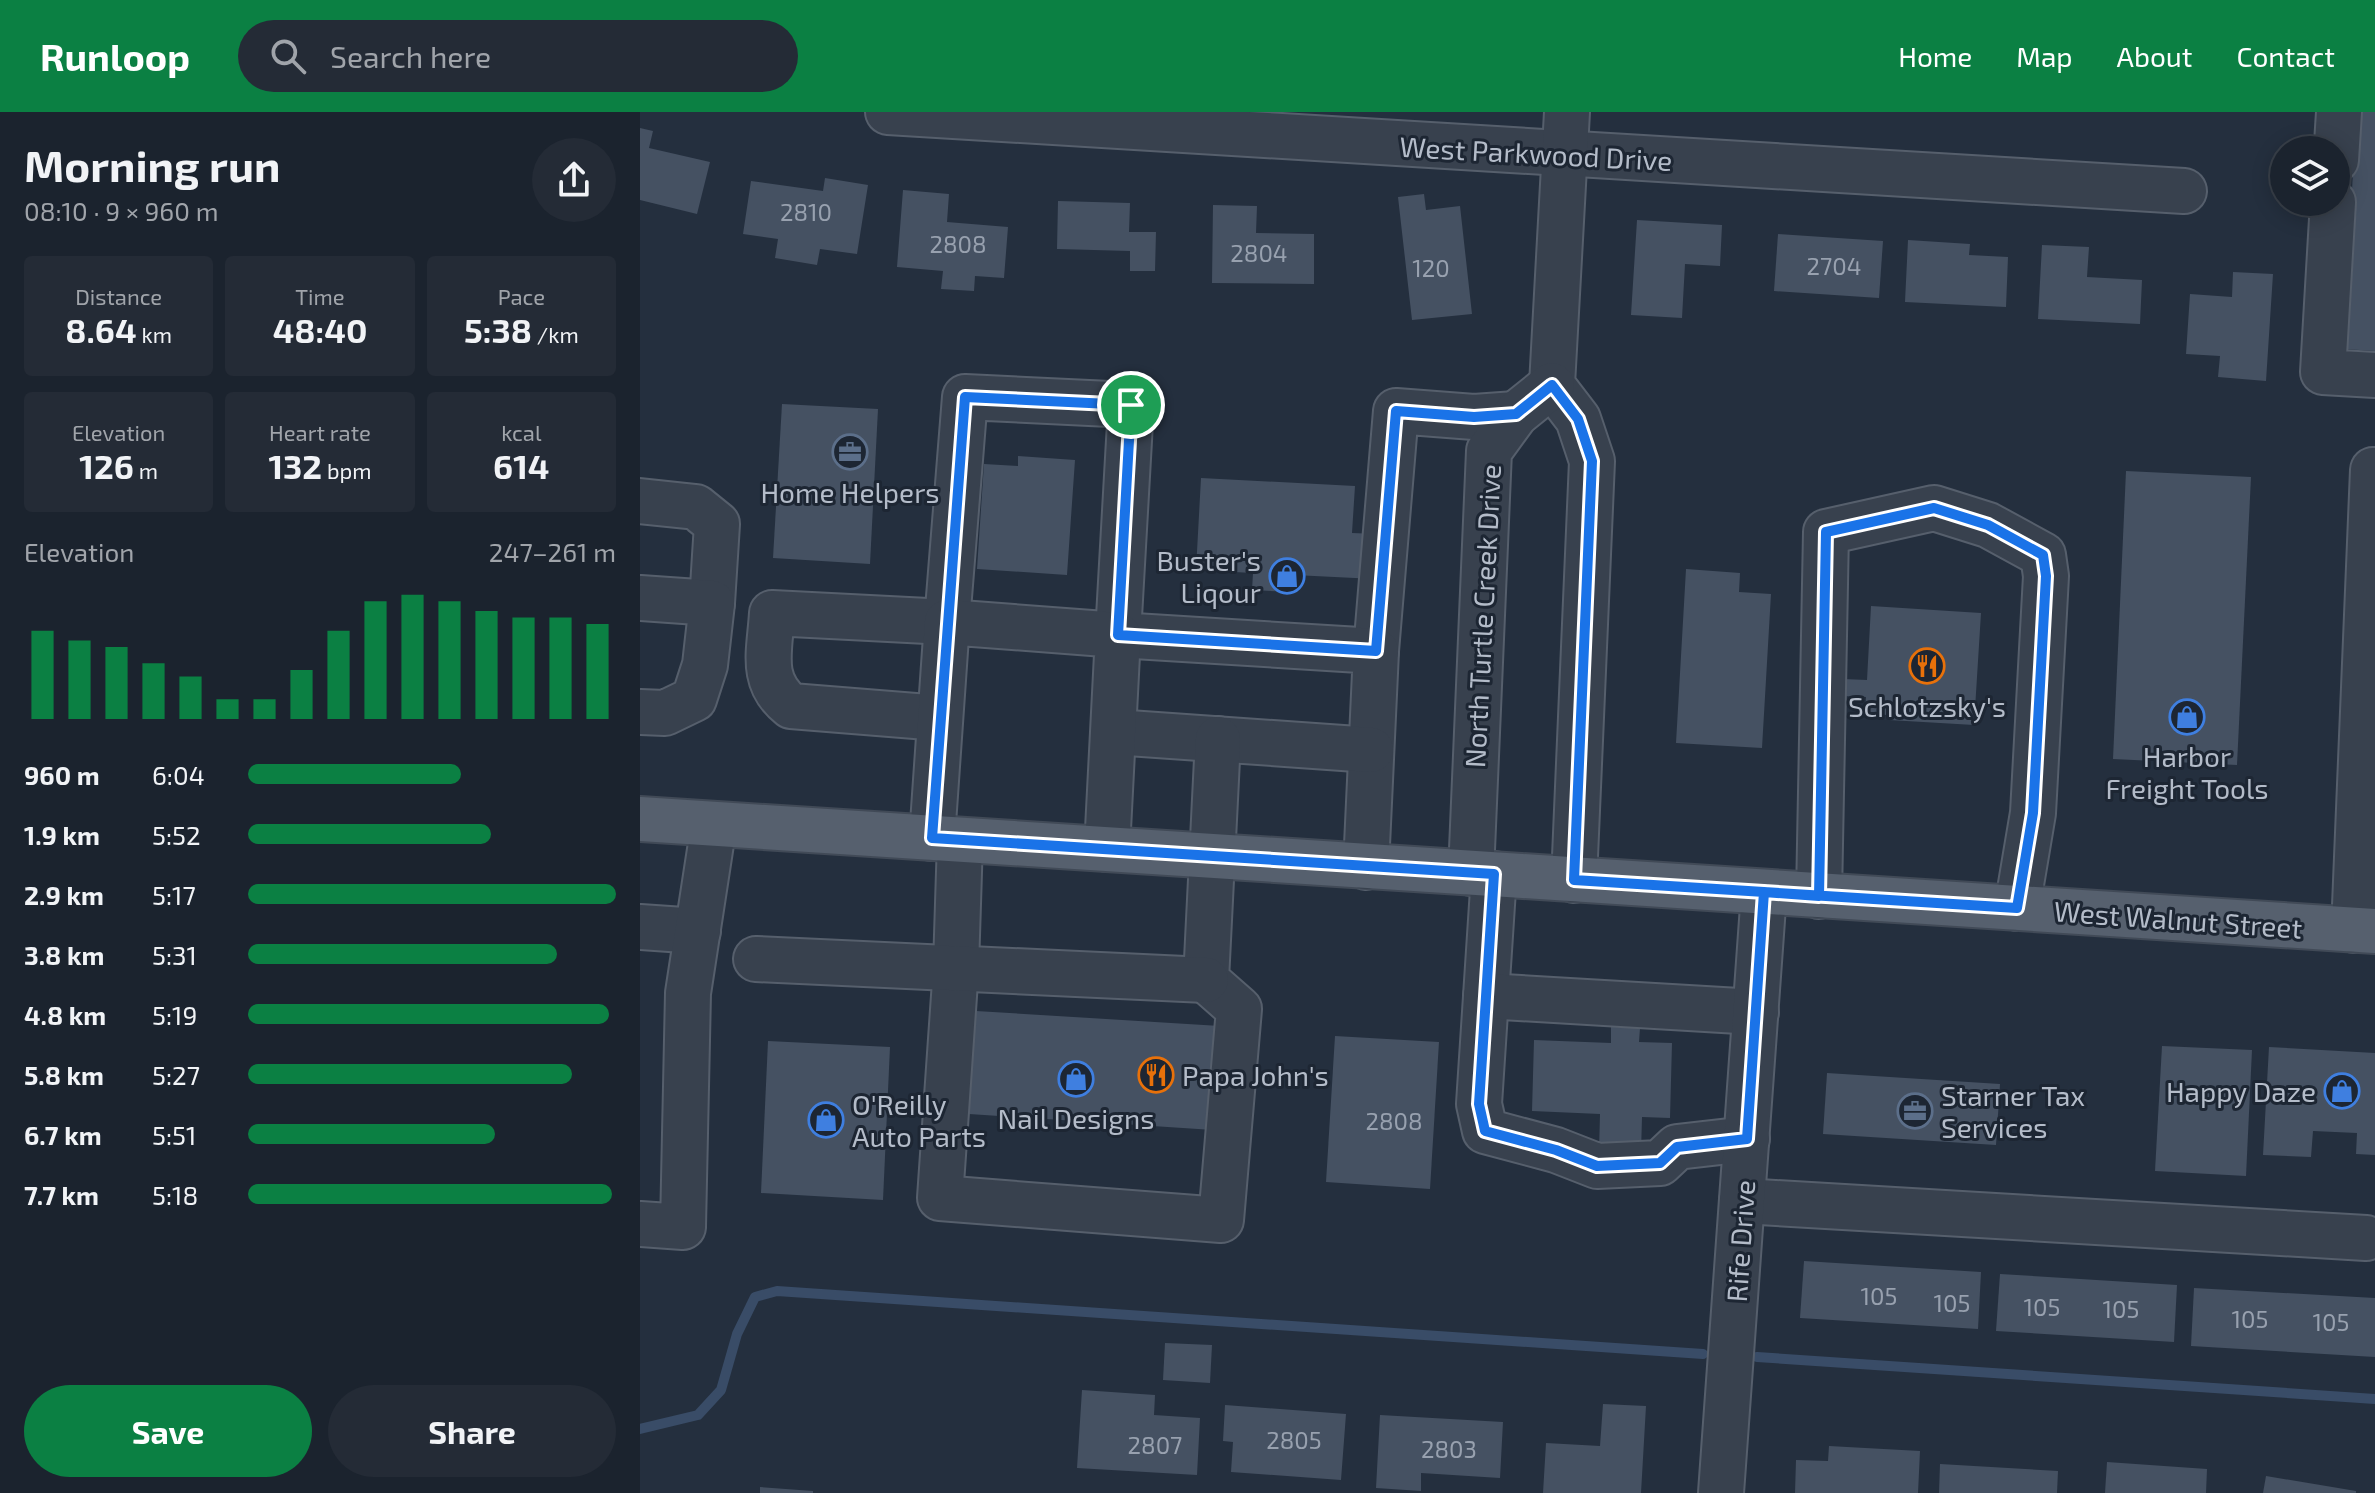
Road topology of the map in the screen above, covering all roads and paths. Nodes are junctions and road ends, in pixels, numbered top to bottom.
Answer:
1 (888, 112) edge
2 (1567, 112) edge
3 (2339, 112) edge
4 (2338, 136) edge
5 (1564, 155) junction
6 (2184, 191) dead end
7 (2332, 216) edge
8 (2375, 375) edge
9 (1552, 385) junction
10 (1516, 414) junction
11 (2373, 470) dead end
12 (640, 501) edge
13 (640, 598) edge
14 (712, 603) junction
15 (947, 622) junction
16 (1118, 635) junction
17 (1376, 651) junction
18 (640, 712) edge
19 (940, 718) junction
20 (1114, 732) junction
21 (1218, 739) junction
22 (1371, 750) junction
23 (640, 819) edge
24 (714, 824) junction
25 (946, 839) junction
26 (1107, 849) junction
27 (1212, 856) junction
28 (1366, 867) junction
29 (1482, 874) junction
30 (1574, 880) junction
31 (1764, 892) junction
32 (1819, 896) junction
33 (2017, 908) junction
34 (640, 927) edge
35 (698, 931) junction
36 (2364, 931) edge
37 (756, 959) dead end
38 (956, 967) junction
39 (1206, 980) junction
40 (1486, 996) junction
41 (1756, 1012) junction
42 (1747, 1139) junction
43 (1742, 1201) junction
44 (640, 1224) edge
45 (2366, 1238) dead end
46 (1721, 1493) edge

1 - 5 street, West Parkwood Drive
2 - 5 street
3 - 4 street
5 - 6 street, West Parkwood Drive
5 - 9 street
7 - 8 street
9 - 10 street, North Turtle Creek Drive
9 - 30 street
10 - 17 street
10 - 29 street, North Turtle Creek Drive
11 - 36 street
12 - 14 street
13 - 14 street
14 - 18 street
15 - 16 street
15 - 16 street
15 - 19 street
15 - 19 street
16 - 17 street
16 - 20 street
17 - 22 street
19 - 25 street
20 - 21 street
20 - 26 street
21 - 22 street
21 - 27 street
22 - 28 street
23 - 24 main road, West Walnut Street
24 - 25 main road, West Walnut Street
24 - 35 street
25 - 26 main road, West Walnut Street
25 - 38 street
26 - 27 main road, West Walnut Street
27 - 28 main road, West Walnut Street
27 - 39 street
28 - 29 main road, West Walnut Street
29 - 30 main road, West Walnut Street
29 - 40 street, North Turtle Creek Drive
30 - 31 main road, West Walnut Street
31 - 32 main road, West Walnut Street
31 - 41 street, Rife Drive
32 - 33 main road, West Walnut Street
32 - 33 street
33 - 36 main road, West Walnut Street
34 - 35 street
35 - 44 street
37 - 38 street
38 - 39 street
38 - 39 street
40 - 41 street
40 - 42 street, North Turtle Creek Drive
41 - 42 street, Rife Drive
42 - 43 street, Rife Drive
43 - 45 street
43 - 46 street, Rife Drive

